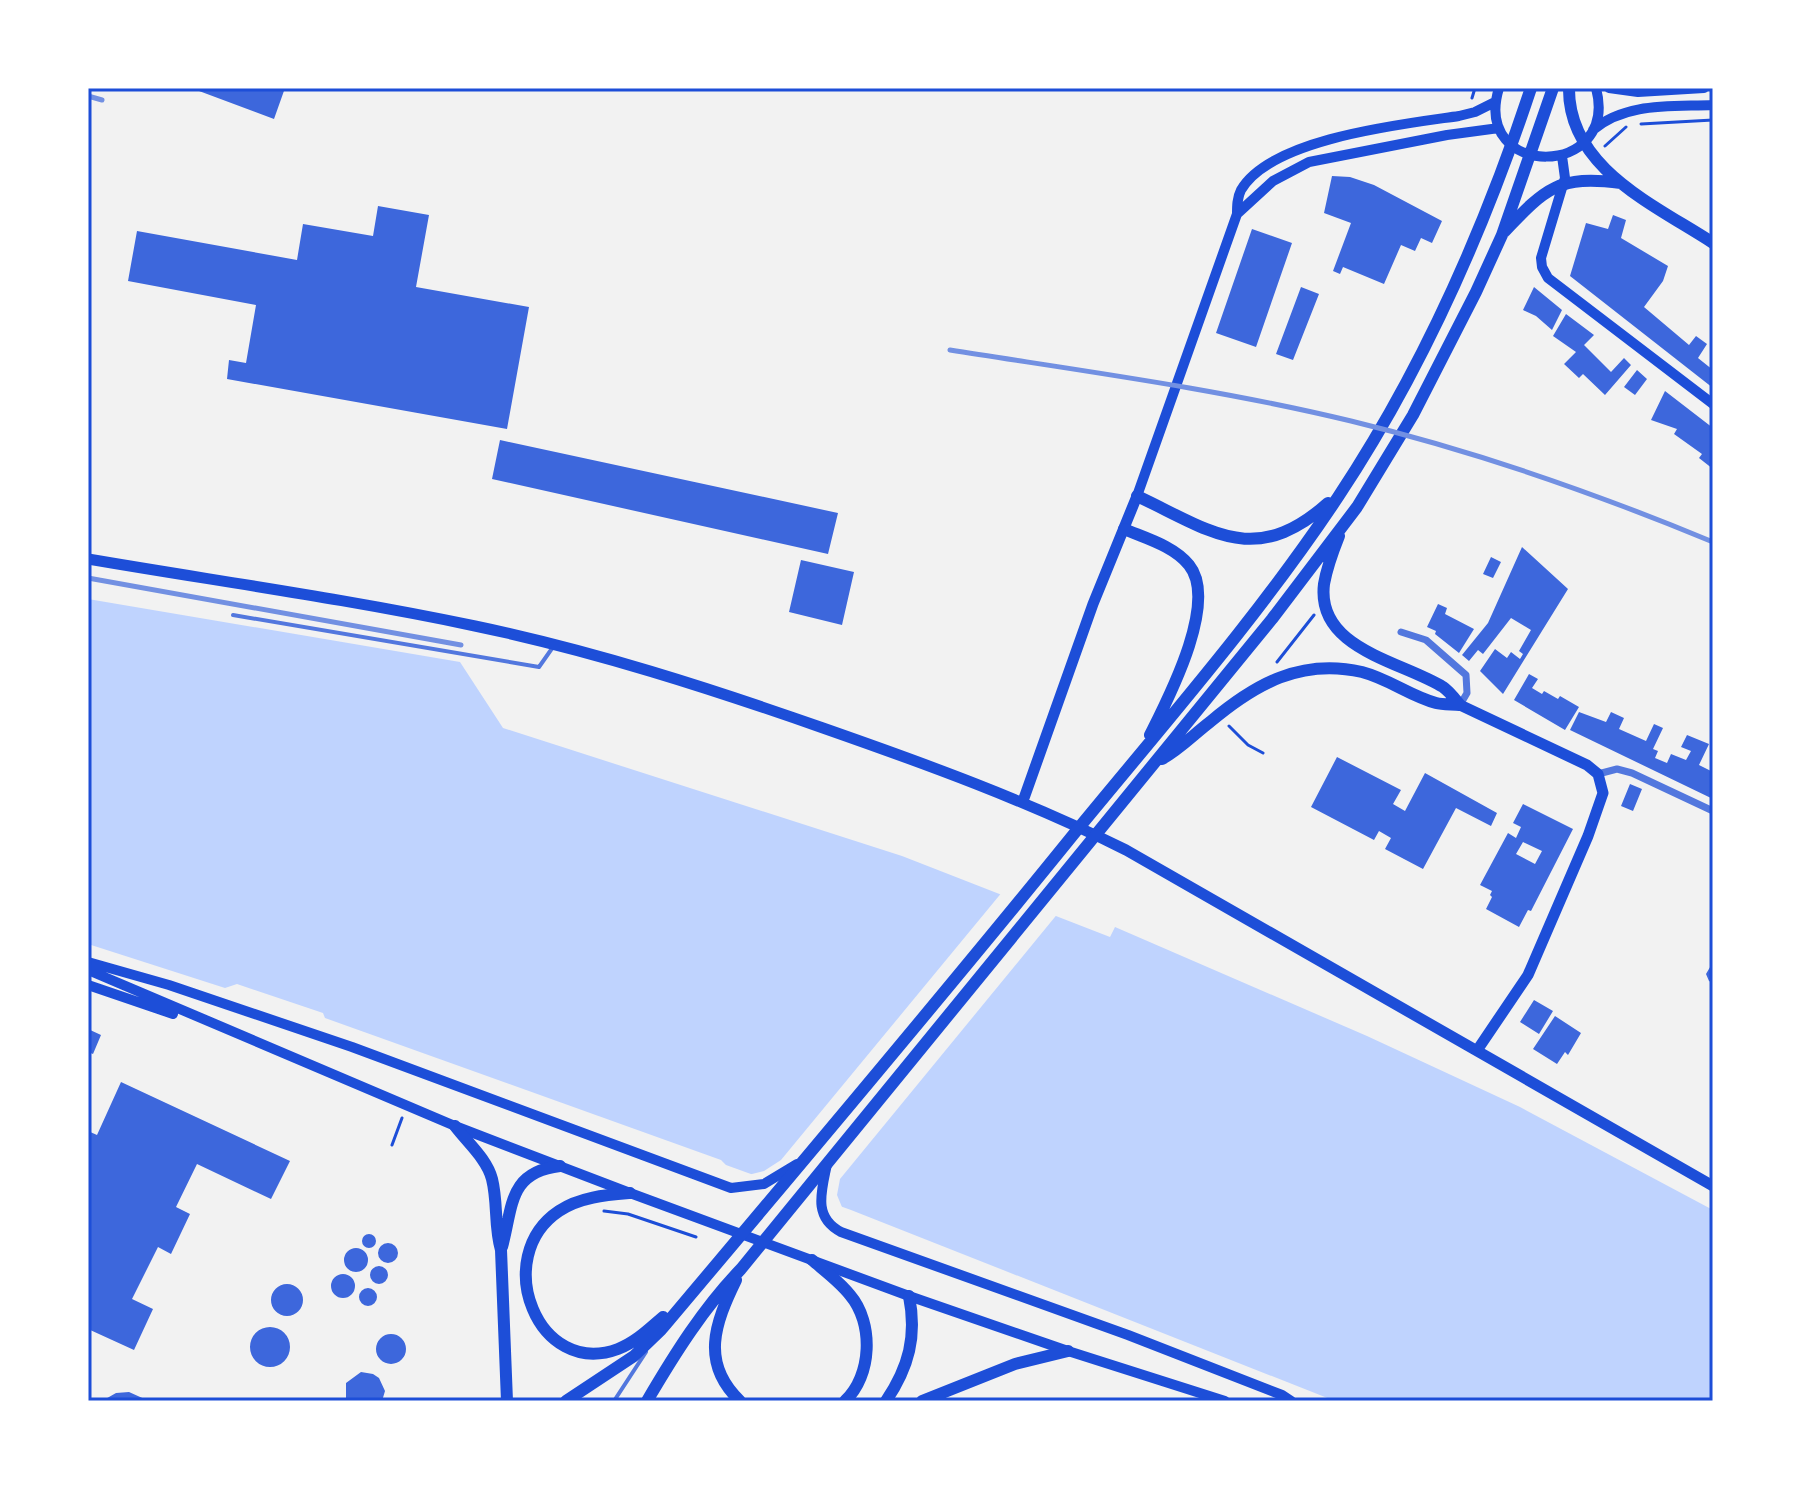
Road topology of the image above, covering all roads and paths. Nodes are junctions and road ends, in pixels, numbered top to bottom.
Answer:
1 (1475, 88) edge
2 (1499, 88) edge
3 (1531, 88) edge
4 (1553, 88) edge
5 (1569, 88) edge
6 (1596, 88) edge
7 (1609, 88) edge
8 (1704, 88) edge
9 (1495, 102) junction
10 (1470, 103) dead end
11 (1713, 105) edge
12 (1713, 120) edge
13 (1637, 124) dead end
14 (1499, 128) junction
15 (1591, 131) junction
16 (1562, 156) junction
17 (1621, 183) junction
18 (1237, 214) junction
19 (1502, 235) junction
20 (1713, 243) edge
21 (1713, 404) edge
22 (1342, 490) junction
23 (1137, 496) junction
24 (1124, 529) junction
25 (1342, 529) junction
26 (88, 559) edge
27 (1317, 610) dead end
28 (233, 615) dead end
29 (1401, 632) dead end
30 (555, 645) junction
31 (1278, 670) dead end
32 (1460, 705) junction
33 (1226, 722) dead end
34 (1263, 753) dead end
35 (1140, 756) junction
36 (1155, 763) junction
37 (1598, 774) junction
38 (1023, 801) junction
39 (1713, 811) edge
40 (88, 962) edge
41 (88, 970) edge
42 (88, 985) edge
43 (235, 1034) junction
44 (1478, 1049) junction
45 (455, 1126) junction
46 (395, 1137) dead end
47 (392, 1145) dead end
48 (810, 1155) junction
49 (828, 1162) junction
50 (560, 1166) junction
51 (1713, 1186) edge
52 (630, 1193) junction
53 (595, 1212) dead end
54 (696, 1237) dead end
55 (501, 1250) junction
56 (812, 1260) junction
57 (741, 1269) junction
58 (699, 1284) junction
59 (909, 1296) junction
60 (661, 1330) junction
61 (1068, 1351) junction
62 (507, 1401) edge
63 (566, 1401) edge
64 (614, 1401) edge
65 (647, 1401) edge
66 (740, 1401) edge
67 (845, 1401) edge
68 (886, 1401) edge
69 (922, 1401) edge
70 (1225, 1401) edge
71 (1291, 1401) edge

1 - 10 path
2 - 9 main road
3 - 22 highway
4 - 19 highway
5 - 17 highway
6 - 15 main road
7 - 8 main road
9 - 14 main road
9 - 18 main road
11 - 15 main road
12 - 13 path
14 - 16 main road
14 - 18 main road
15 - 16 main road
16 - 21 main road
17 - 19 highway
17 - 20 highway
18 - 23 main road
19 - 25 highway
22 - 23 highway
22 - 35 highway
23 - 24 main road
24 - 35 highway
24 - 38 main road
25 - 32 highway
25 - 36 highway
26 - 30 main road
27 - 31 path
28 - 30 lane
29 - 32 street
30 - 38 main road
32 - 36 highway
32 - 37 main road
33 - 34 path
35 - 48 highway
36 - 49 highway
37 - 39 street
37 - 44 main road
38 - 44 main road
40 - 48 main road
41 - 43 main road
42 - 43 main road
43 - 45 main road
44 - 51 main road
45 - 50 main road
45 - 55 highway
46 - 47 path
48 - 58 highway
49 - 57 highway
49 - 71 main road
50 - 52 main road
50 - 55 highway
52 - 56 main road
52 - 58 highway
53 - 54 path
55 - 62 highway
56 - 59 main road
56 - 67 highway
57 - 65 highway
57 - 66 highway
58 - 60 highway
59 - 61 main road
59 - 68 highway
60 - 63 highway
60 - 64 lane
61 - 69 highway
61 - 70 main road

